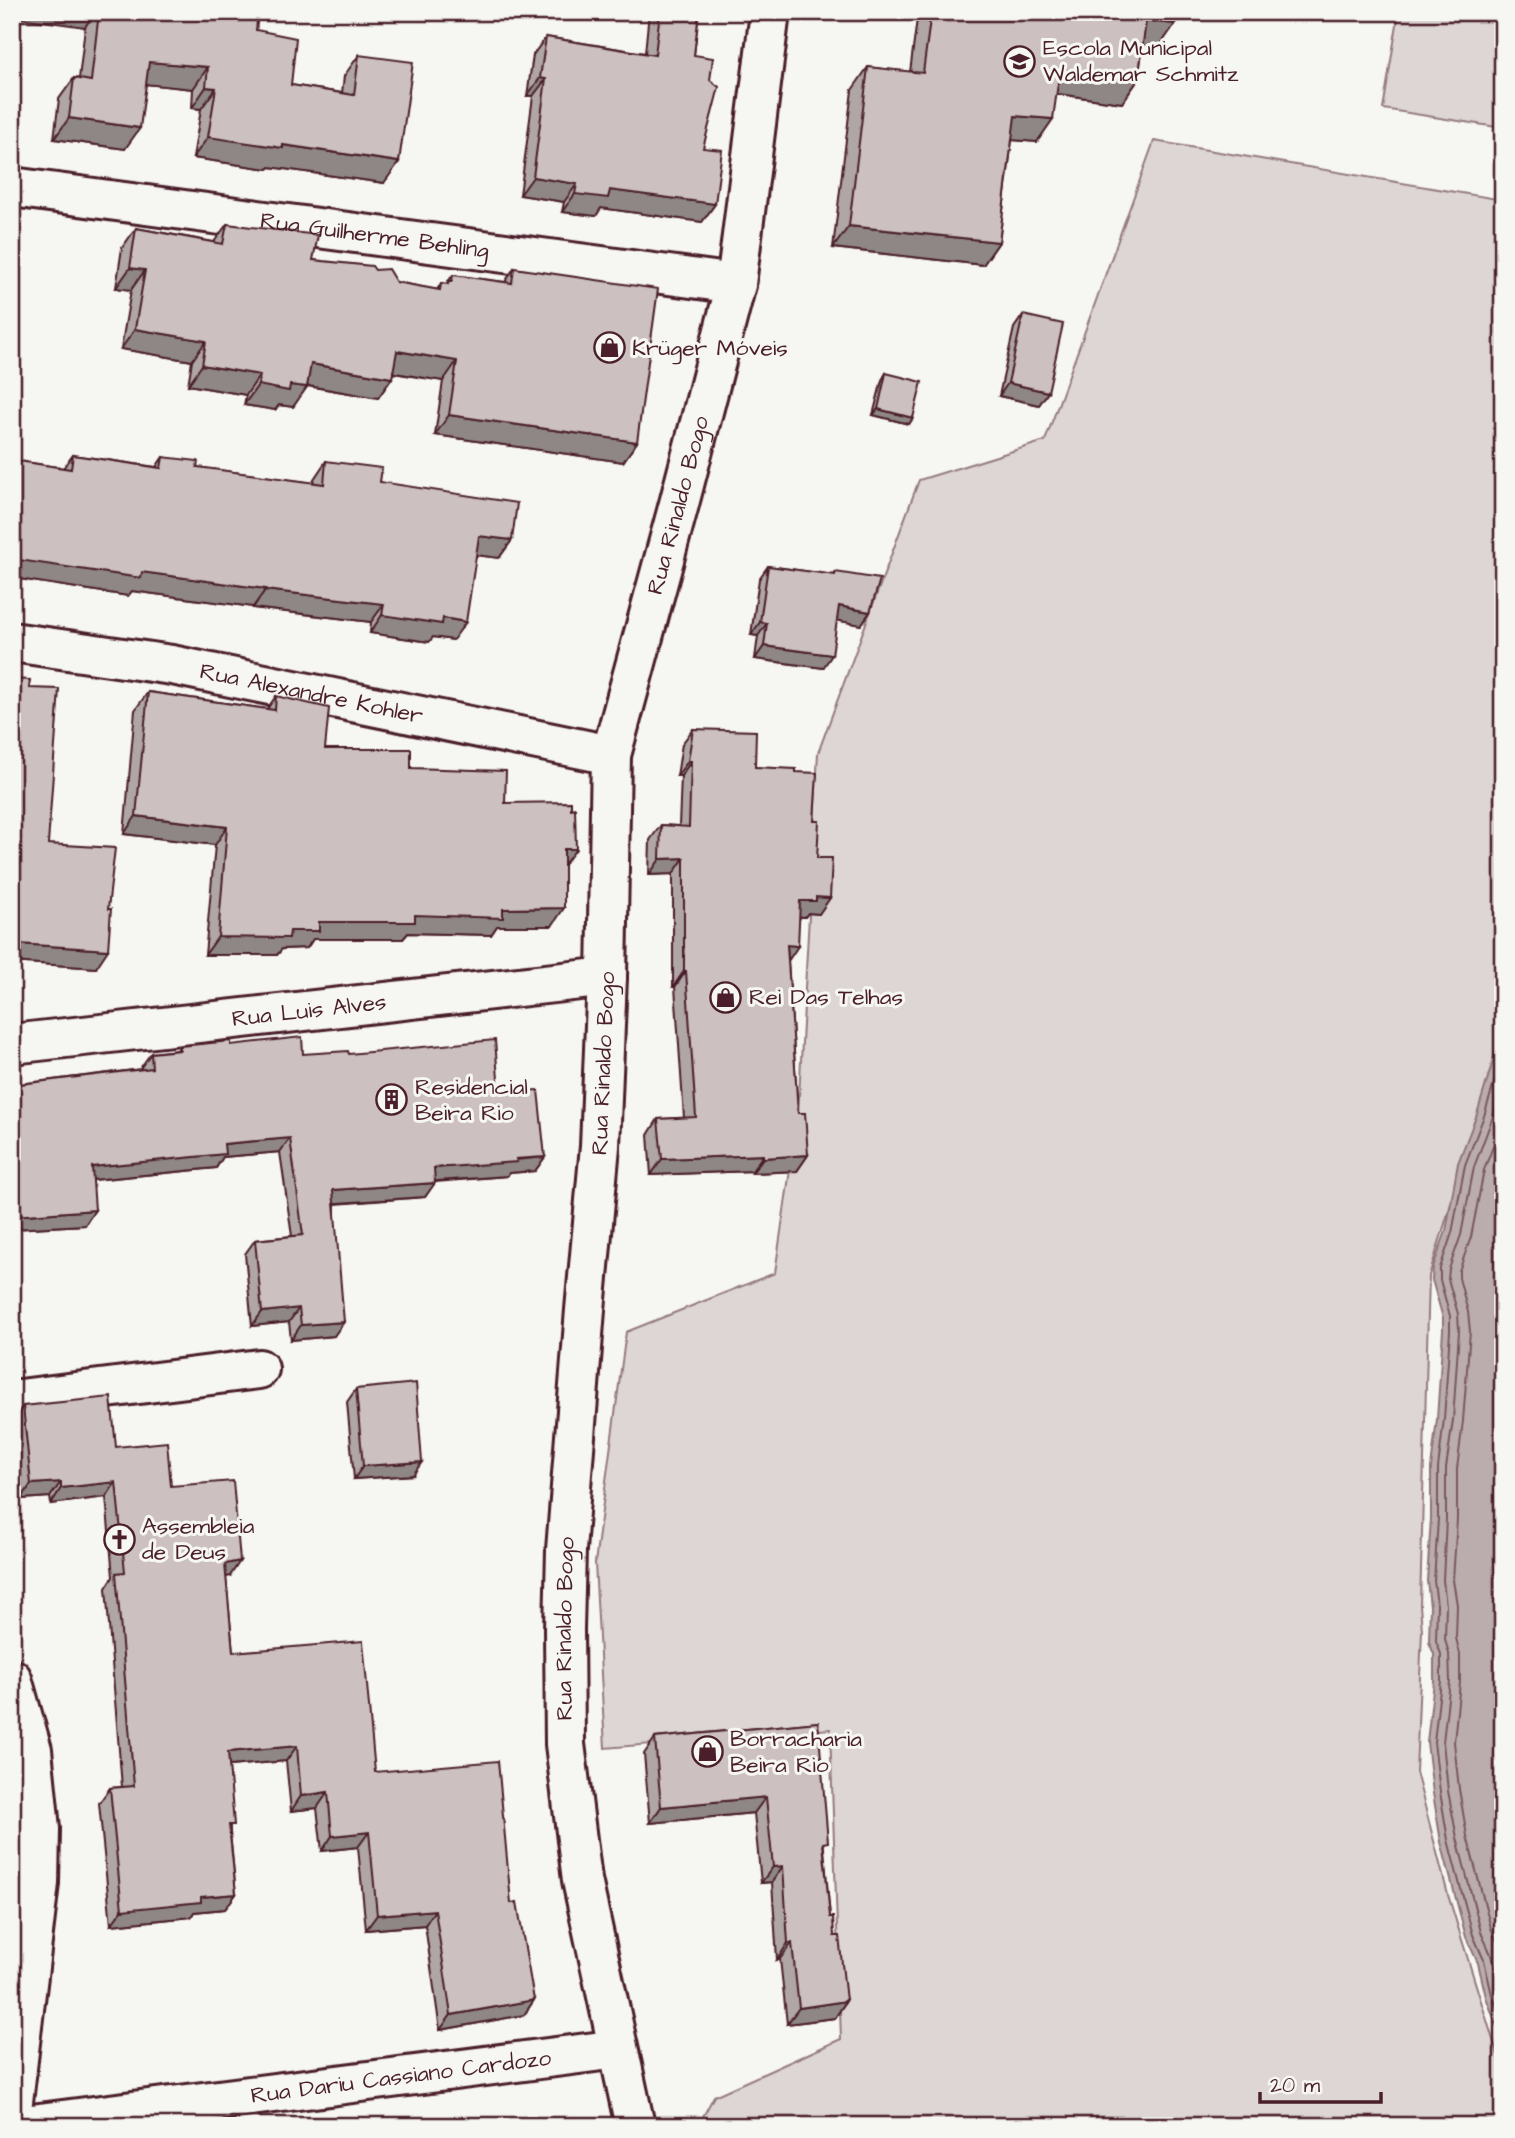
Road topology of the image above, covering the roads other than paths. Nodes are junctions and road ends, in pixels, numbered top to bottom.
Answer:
1 (770, 12) edge
2 (12, 187) edge
3 (736, 284) junction
4 (12, 642) edge
5 (611, 755) junction
6 (607, 977) junction
7 (12, 1044) edge
8 (259, 1369) dead end
9 (12, 1400) edge
10 (12, 1679) edge
11 (618, 2049) junction
12 (12, 2110) edge
13 (16, 2126) edge
14 (635, 2126) edge

1 - 3 street, Rua Rinaldo Bogo
2 - 3 street, Rua Guilherme Behling
3 - 5 street, Rua Rinaldo Bogo
4 - 5 street, Rua Alexandre Kohler
5 - 6 street, Rua Rinaldo Bogo
6 - 7 street, Rua Luis Alves
6 - 11 street, Rua Rinaldo Bogo
8 - 9 street
10 - 12 street
11 - 13 street, Rua Dariu Cassiano Cardozo
11 - 14 street, Rua Rinaldo Bogo

